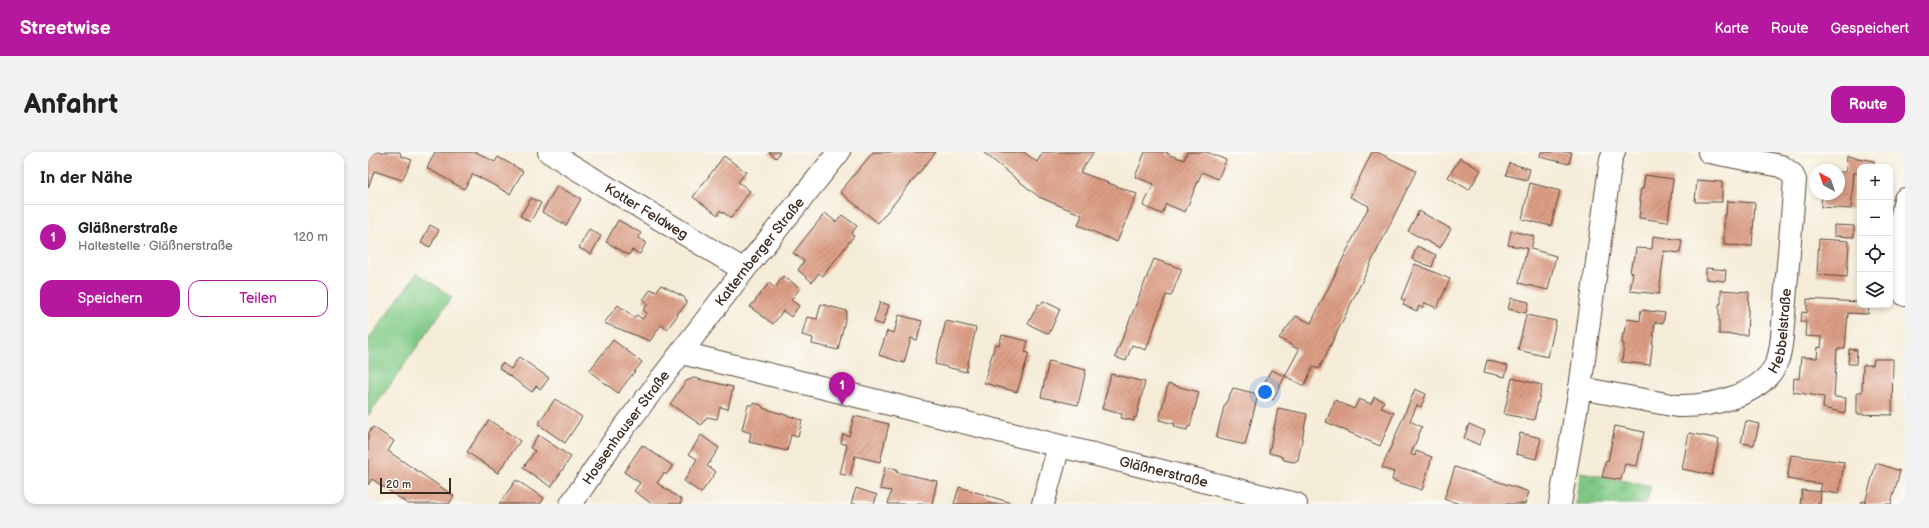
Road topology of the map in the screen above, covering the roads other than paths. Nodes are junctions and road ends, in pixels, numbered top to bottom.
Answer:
1 (549, 152) edge
2 (839, 152) edge
3 (1614, 152) edge
4 (1709, 152) edge
5 (1905, 199) edge
6 (744, 270) junction
7 (1905, 295) edge
8 (682, 353) junction
9 (1580, 388) junction
10 (1059, 446) junction
11 (571, 504) edge
12 (1044, 504) edge
13 (1296, 504) edge
14 (1560, 504) edge

1 - 6 street, Kotter Feldweg
2 - 6 street, Katternberger Straße
3 - 9 street
4 - 9 street, Hebbelstraße
5 - 7 street
6 - 8 street, Katternberger Straße
8 - 10 street, Gläßnerstraße
8 - 11 street, Hossenhauser Straße
9 - 14 street
10 - 12 street
10 - 13 street, Gläßnerstraße

